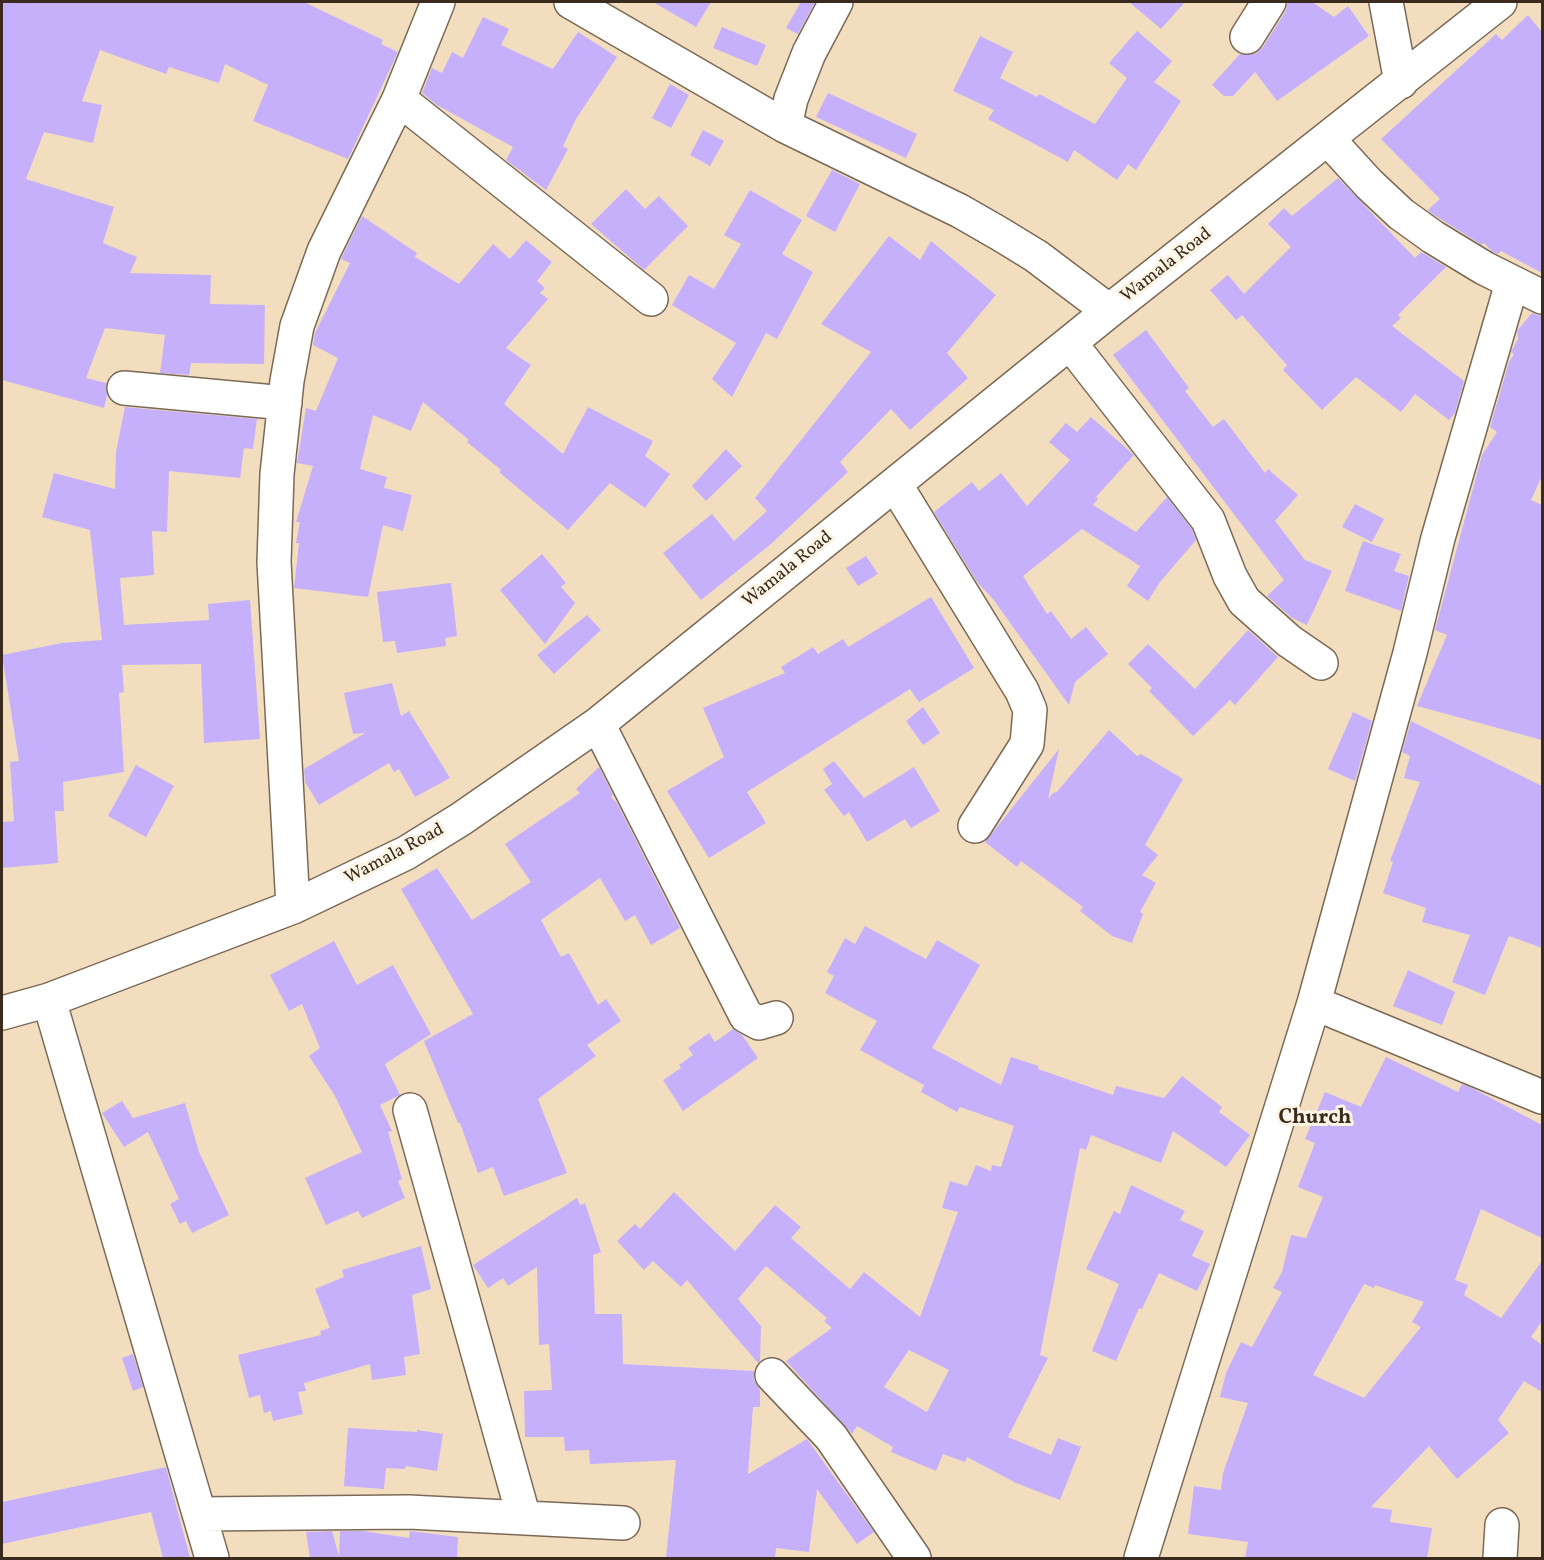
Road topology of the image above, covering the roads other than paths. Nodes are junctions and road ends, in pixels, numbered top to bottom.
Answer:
1 (438, 2) edge
2 (571, 2) edge
3 (836, 2) edge
4 (1269, 2) edge
5 (1386, 2) edge
6 (1500, 2) edge
7 (1246, 37) dead end
8 (1401, 82) junction
9 (399, 99) junction
10 (785, 126) junction
11 (1328, 139) junction
12 (1512, 283) junction
13 (1542, 297) edge
14 (651, 299) dead end
15 (1109, 311) junction
16 (1070, 343) junction
17 (124, 388) dead end
18 (285, 403) junction
19 (895, 484) junction
20 (1321, 663) dead end
21 (598, 724) junction
22 (975, 826) dead end
23 (293, 907) junction
24 (49, 1000) junction
25 (1314, 1003) junction
26 (2, 1013) edge
27 (776, 1018) dead end
28 (1542, 1096) edge
29 (410, 1110) dead end
30 (772, 1375) dead end
31 (200, 1514) junction
32 (524, 1518) junction
33 (623, 1523) dead end
34 (1502, 1524) dead end
35 (212, 1558) edge
36 (914, 1558) edge
37 (1141, 1558) edge
38 (1500, 1558) edge

1 - 9 street
2 - 10 street
3 - 10 street
4 - 7 street
5 - 8 street
6 - 8 street, Wamala Road
8 - 11 street, Wamala Road
9 - 14 street
9 - 18 street
10 - 15 street
11 - 12 street
11 - 15 street, Wamala Road
12 - 13 street
12 - 25 street
15 - 16 street, Wamala Road
16 - 19 street, Wamala Road
16 - 20 street
17 - 18 street
18 - 23 street
19 - 21 street, Wamala Road
19 - 22 street
21 - 23 street, Wamala Road
21 - 27 street
23 - 24 street, Wamala Road
24 - 26 street, Wamala Road
24 - 31 street
25 - 28 street
25 - 37 street
29 - 32 street
30 - 36 street
31 - 32 street
31 - 35 street
32 - 33 street
34 - 38 street

